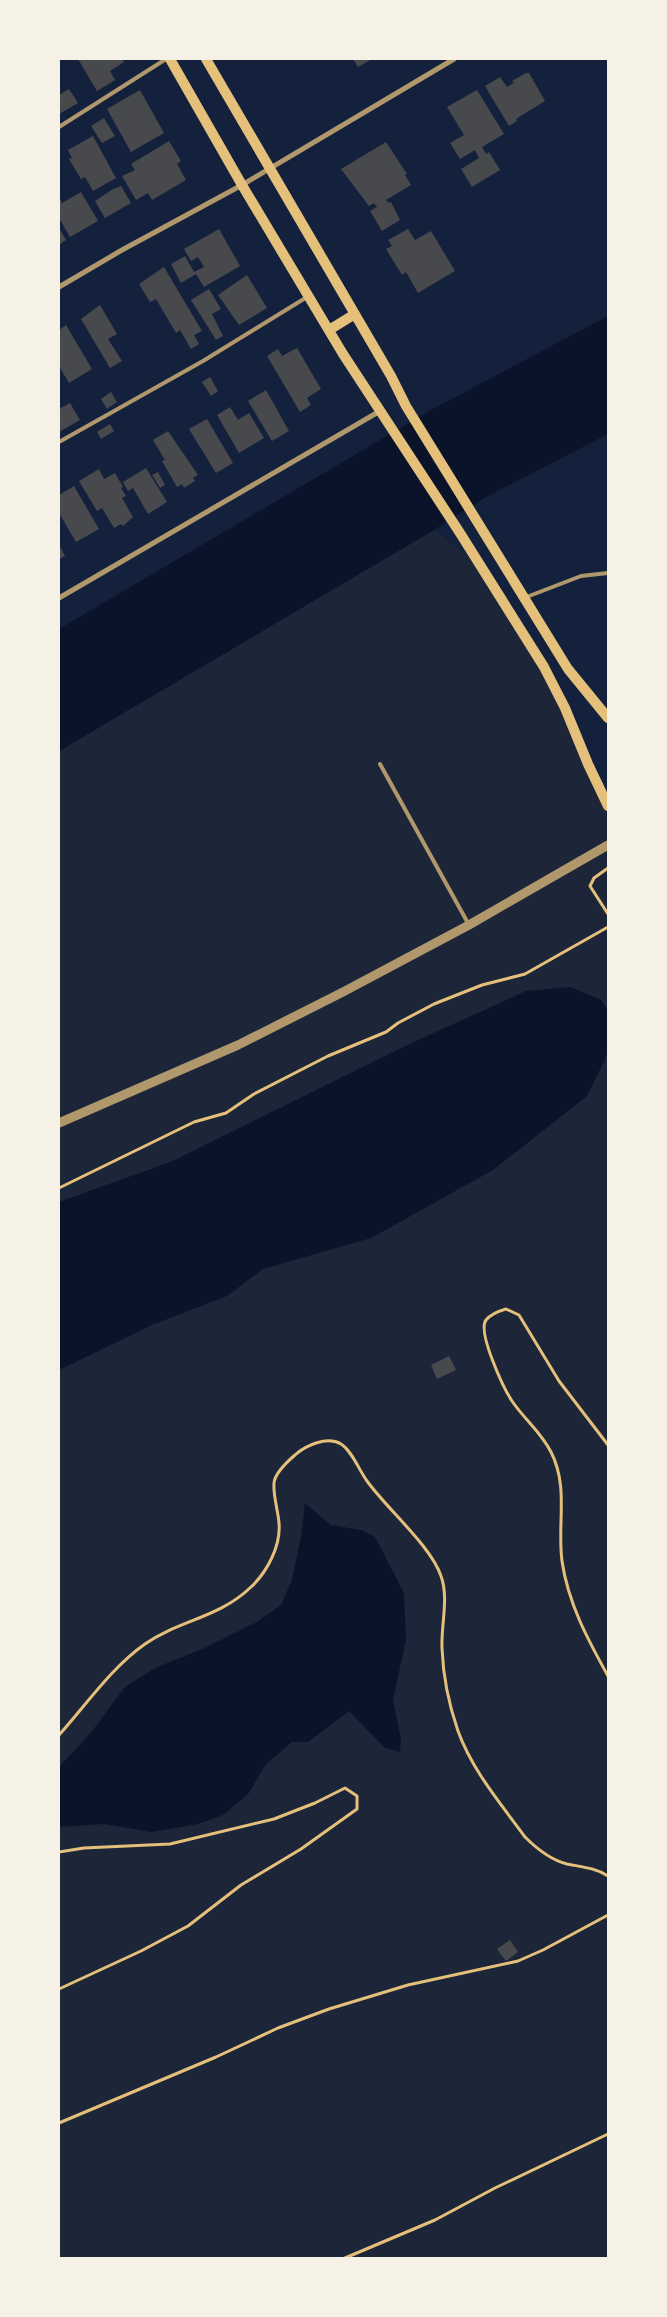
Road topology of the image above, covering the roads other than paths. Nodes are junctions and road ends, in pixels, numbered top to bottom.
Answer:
1 (168, 59) edge
2 (206, 59) edge
3 (454, 59) edge
4 (59, 127) edge
5 (271, 169) junction
6 (242, 185) junction
7 (59, 287) edge
8 (308, 296) junction
9 (355, 314) junction
10 (329, 330) junction
11 (383, 415) junction
12 (59, 442) edge
13 (608, 573) edge
14 (59, 598) edge
15 (524, 598) junction
16 (608, 718) edge
17 (380, 764) dead end
18 (608, 806) edge
19 (608, 845) edge
20 (469, 926) junction
21 (59, 1123) edge

1 - 4 lane
1 - 6 main road
2 - 5 main road
3 - 5 street
5 - 6 street
5 - 9 main road
6 - 7 street
6 - 8 main road
8 - 10 main road
8 - 12 lane
9 - 10 main road
9 - 15 main road
10 - 11 main road
11 - 14 street
11 - 18 main road
13 - 15 lane
15 - 16 main road
17 - 20 lane
19 - 20 street
20 - 21 street

